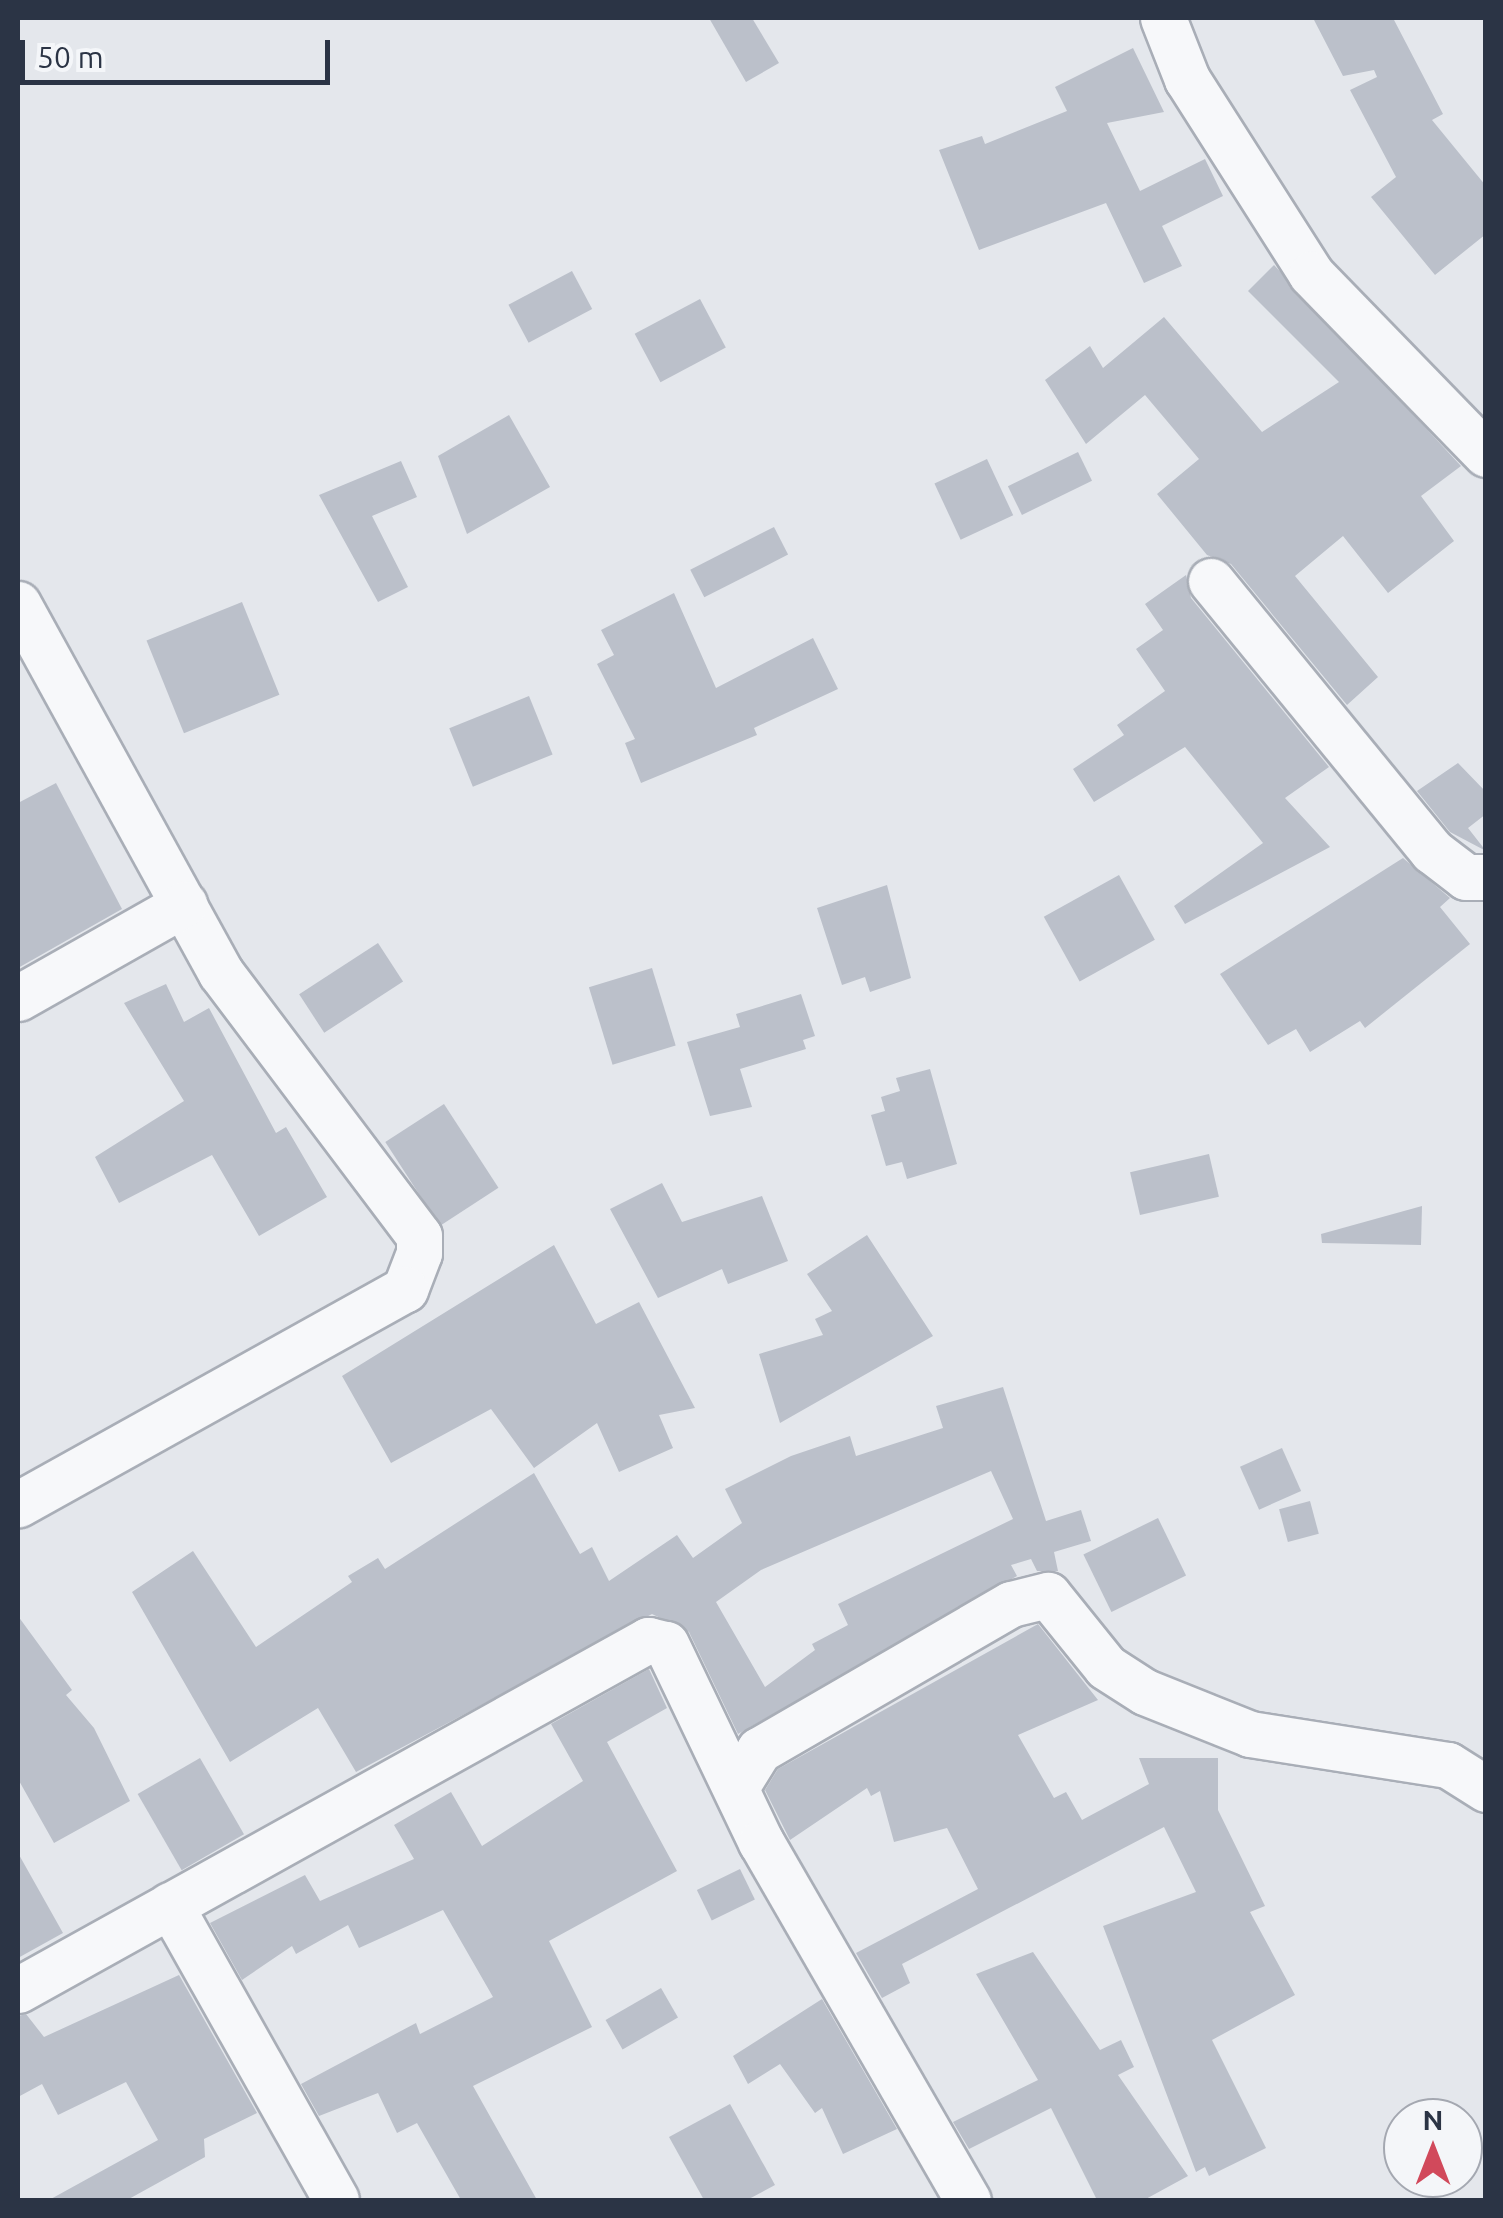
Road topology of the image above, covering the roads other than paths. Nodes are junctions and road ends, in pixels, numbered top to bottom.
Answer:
1 (1163, 18) edge
2 (1486, 454) edge
3 (1212, 581) dead end
4 (18, 604) edge
5 (1486, 876) edge
6 (184, 904) junction
7 (18, 998) edge
8 (18, 1504) edge
9 (736, 1788) junction
10 (1486, 1789) edge
11 (170, 1905) junction
12 (18, 1990) edge
13 (336, 2200) edge
14 (968, 2200) edge

1 - 2 street
3 - 5 street
4 - 6 street
6 - 7 street
6 - 8 street
9 - 10 street
9 - 11 street
9 - 14 street
11 - 12 street
11 - 13 street

